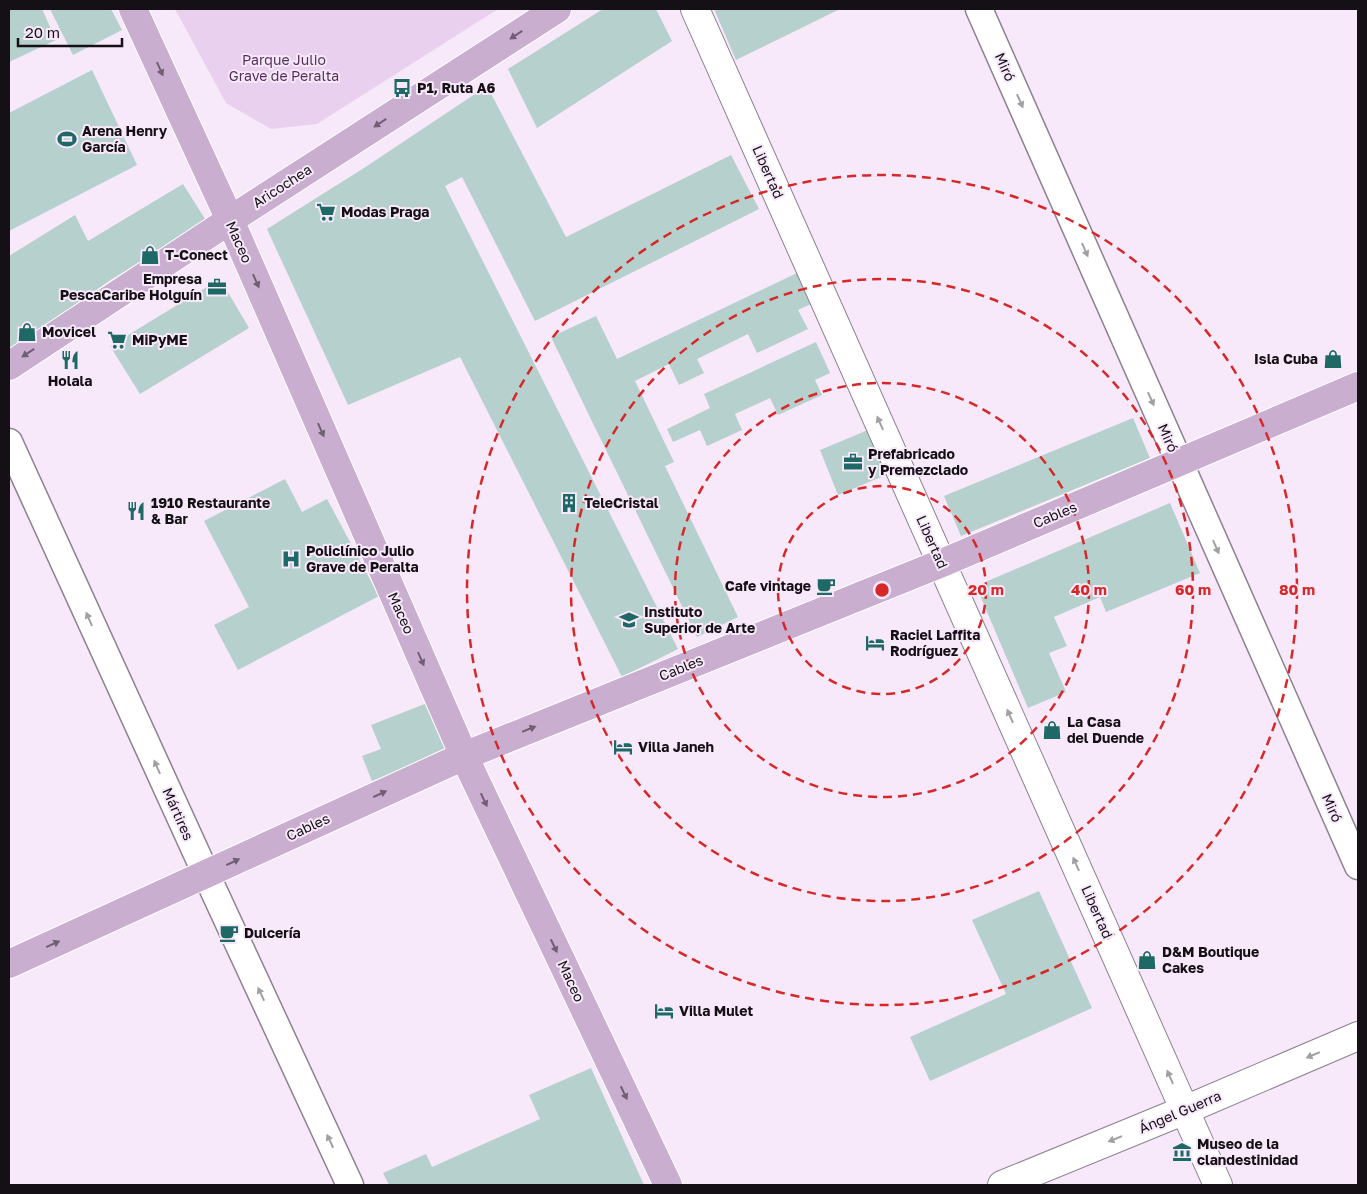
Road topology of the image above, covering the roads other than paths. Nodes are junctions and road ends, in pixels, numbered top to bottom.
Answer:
1 (133, 9) edge
2 (557, 9) edge
3 (695, 9) edge
4 (979, 9) edge
5 (230, 220) junction
6 (9, 366) edge
7 (1358, 386) edge
8 (9, 442) edge
9 (1179, 463) junction
10 (942, 563) junction
11 (464, 756) junction
12 (1358, 866) edge
13 (206, 874) junction
14 (9, 964) edge
15 (1358, 1036) edge
16 (1185, 1110) junction
17 (350, 1185) edge
18 (668, 1185) edge
19 (1002, 1185) edge
20 (1218, 1185) edge

1 -> 5 main road, Maceo
2 -> 5 main road, Aricochea
10 -> 3 street, Libertad
4 -> 9 street, Miró
5 -> 6 main road, Aricochea
5 -> 11 main road, Maceo
7 - 9 main road, Cables
13 -> 8 street, Mártires
9 - 10 main road, Cables
9 -> 12 street, Miró
11 -> 10 main road, Cables
16 -> 10 street, Libertad
13 -> 11 main road, Cables
11 -> 18 main road, Maceo
14 -> 13 main road, Cables
17 -> 13 street, Mártires
15 -> 16 street, Ángel Guerra
16 -> 19 street, Ángel Guerra
16 - 20 street, Libertad

